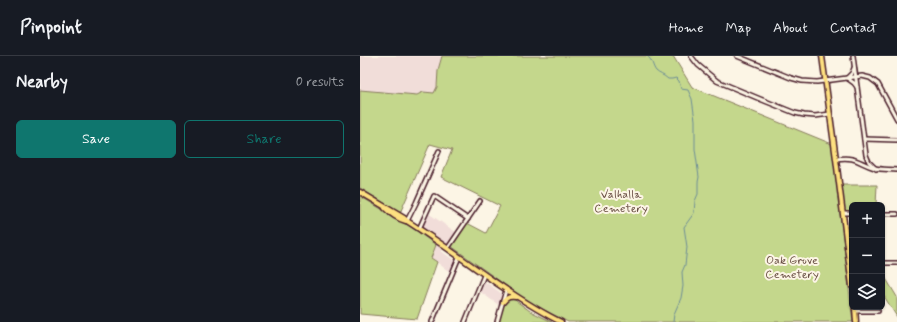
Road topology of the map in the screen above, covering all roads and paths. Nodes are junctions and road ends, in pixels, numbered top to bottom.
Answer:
1 (691, 56) edge
2 (737, 56) edge
3 (822, 56) edge
4 (853, 56) edge
5 (854, 68) junction
6 (856, 77) junction
7 (846, 78) junction
8 (825, 81) junction
9 (857, 88) junction
10 (830, 114) junction
11 (897, 119) edge
12 (864, 139) junction
13 (897, 140) edge
14 (439, 151) dead end
15 (866, 155) junction
16 (836, 159) junction
17 (859, 161) junction
18 (876, 169) junction
19 (897, 170) edge
20 (360, 192) edge
21 (480, 201) dead end
22 (843, 213) junction
23 (849, 213) edge
24 (885, 214) edge
25 (897, 214) edge
26 (468, 219) junction
27 (407, 221) junction
28 (419, 229) junction
29 (448, 248) junction
30 (849, 255) edge
31 (459, 257) junction
32 (885, 262) edge
33 (897, 263) edge
34 (484, 274) junction
35 (506, 290) junction
36 (517, 297) junction
37 (503, 302) junction
38 (855, 310) edge
39 (866, 310) edge
40 (878, 311) dead end
41 (432, 322) edge
42 (465, 322) edge
43 (497, 322) edge
44 (561, 322) edge
45 (856, 322) edge

1 - 10 street
2 - 8 street
3 - 8 main road
4 - 5 street
5 - 6 street
5 - 7 street
6 - 7 street
6 - 9 street
6 - 11 street
7 - 8 street
7 - 9 street
8 - 10 main road
9 - 12 street
10 - 16 main road
12 - 13 street
12 - 15 street
14 - 27 street
15 - 17 street
15 - 18 street
16 - 17 street
16 - 22 main road
17 - 18 street
18 - 19 street
20 - 27 main road
21 - 26 street
22 - 23 street
22 - 30 main road
24 - 25 street
26 - 28 street
26 - 29 street
27 - 28 main road
28 - 29 main road
29 - 31 main road
31 - 34 main road
31 - 41 street
32 - 33 street
34 - 35 main road
34 - 42 street
35 - 36 main road
35 - 37 street
36 - 37 main road
36 - 44 main road
37 - 43 street
38 - 45 main road
39 - 40 street

